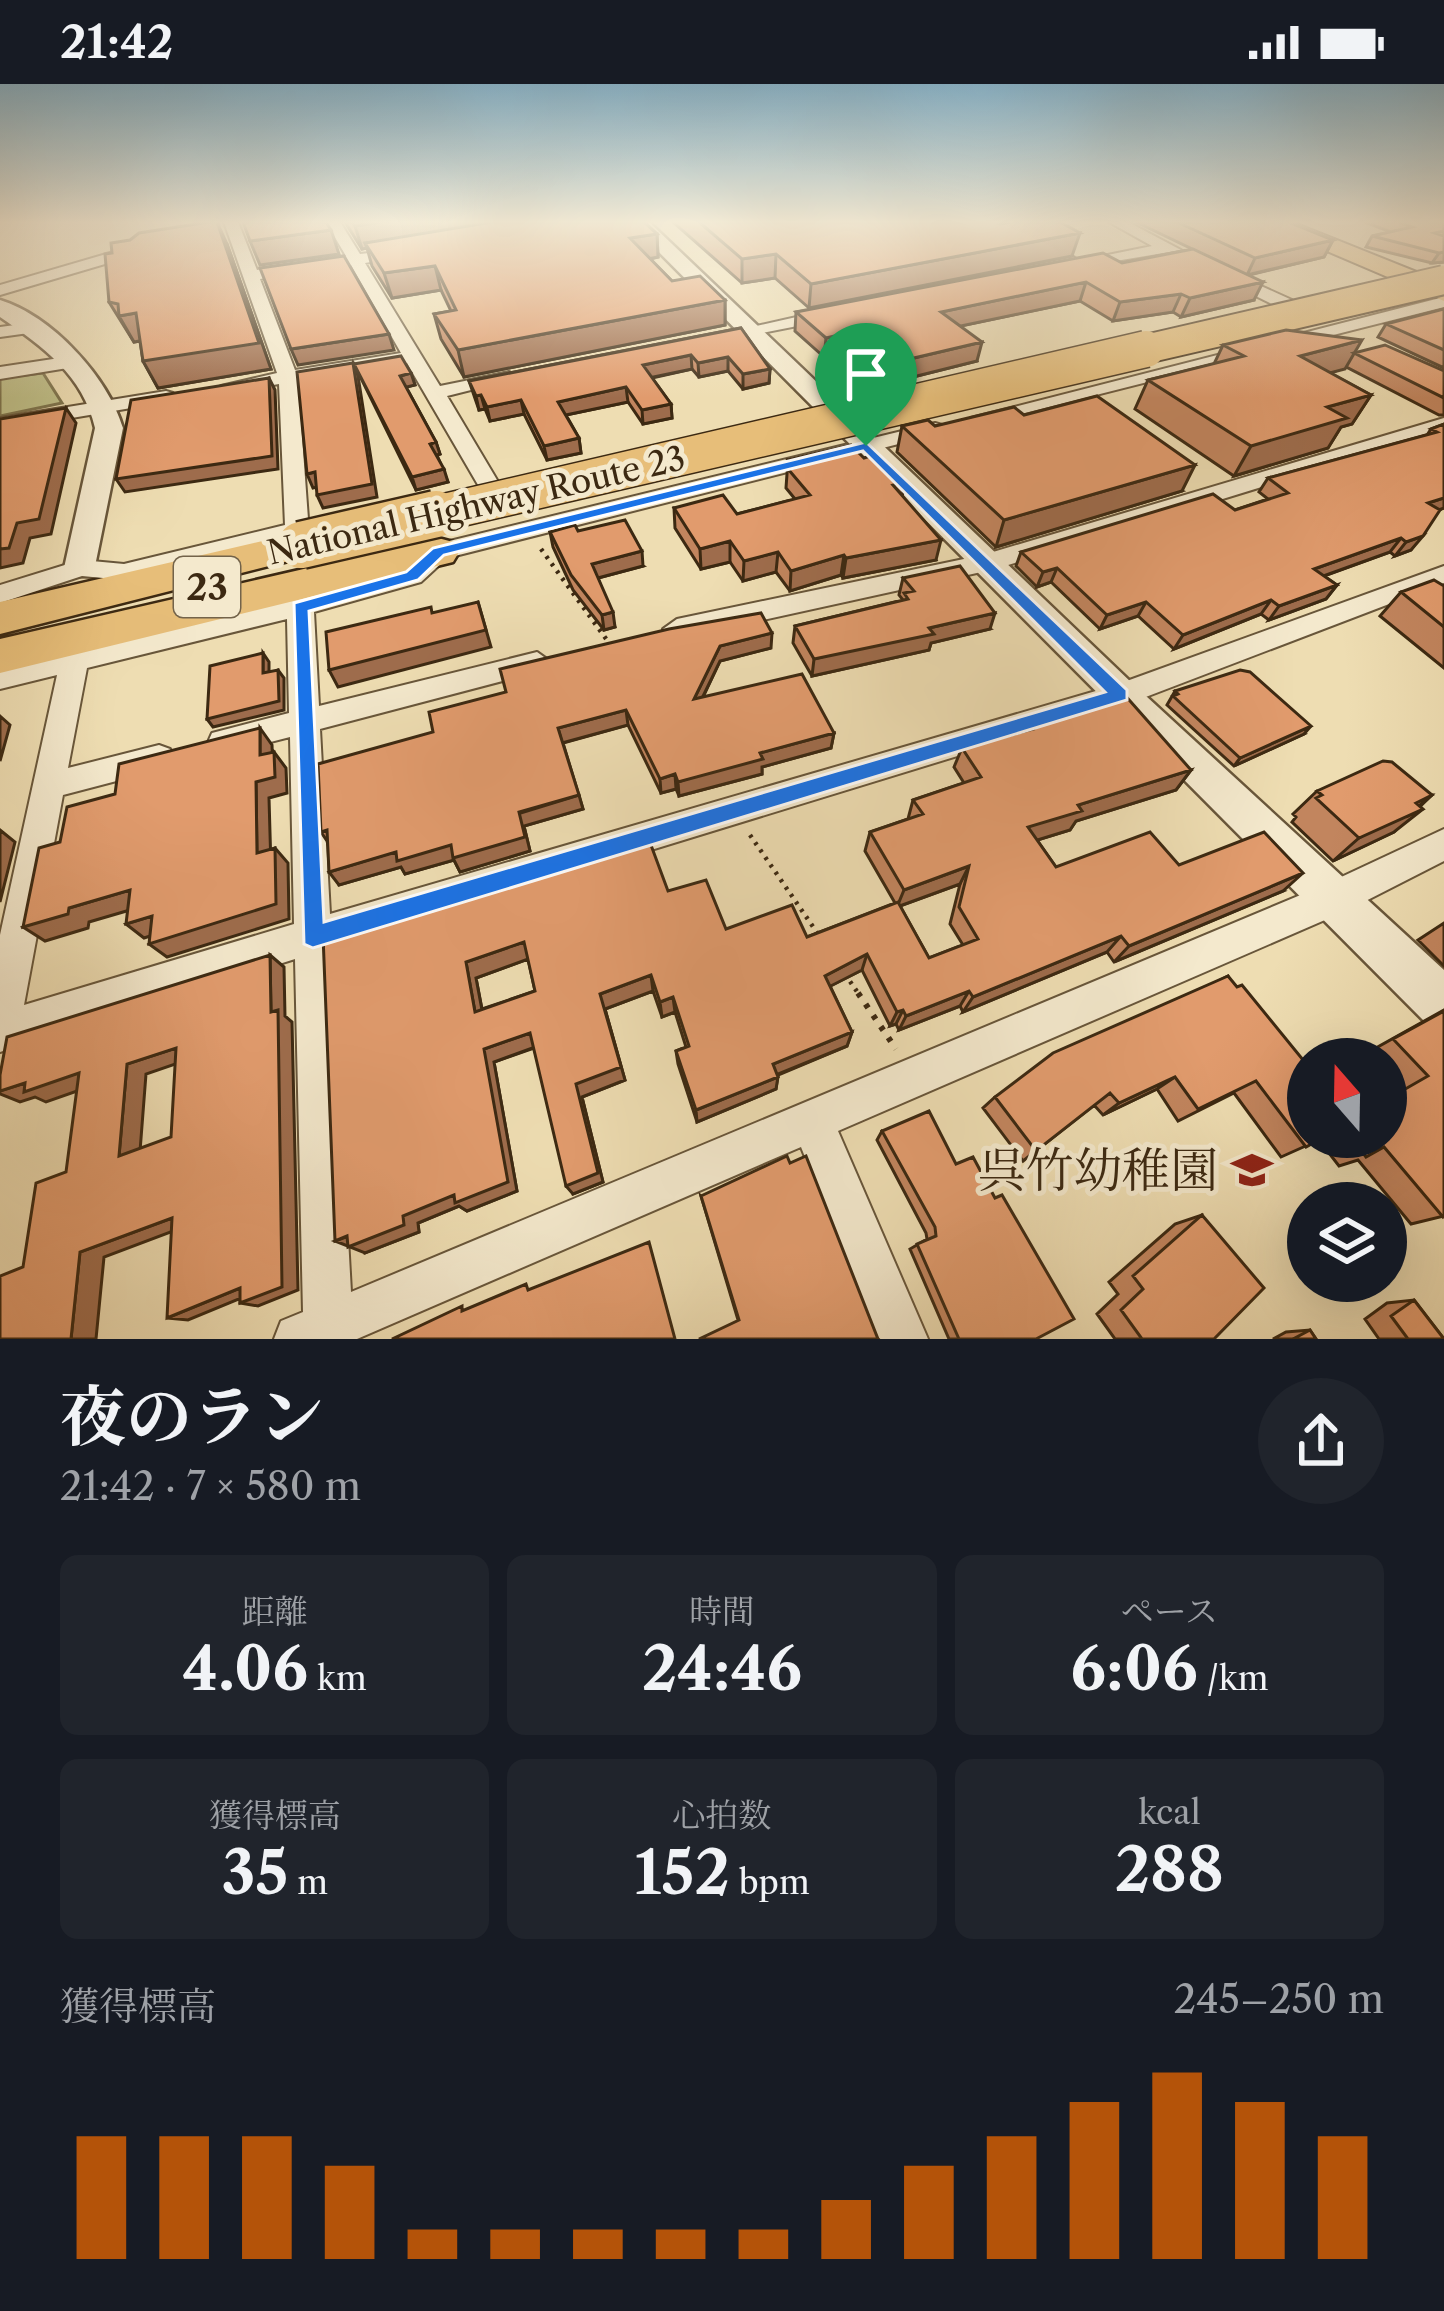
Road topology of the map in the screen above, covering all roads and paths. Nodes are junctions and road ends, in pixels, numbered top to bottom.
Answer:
1 (30, 281) edge
2 (253, 281) edge
3 (368, 281) edge
4 (699, 281) edge
5 (1237, 281) edge
6 (1436, 283) edge
7 (0, 290) edge
8 (1286, 304) junction
9 (0, 307) edge
10 (843, 311) edge
11 (30, 328) junction
12 (751, 330) junction
13 (0, 332) edge
14 (705, 339) edge
15 (412, 357) junction
16 (74, 362) junction
17 (0, 374) edge
18 (524, 375) edge
19 (288, 376) junction
20 (220, 388) edge
21 (197, 392) edge
22 (434, 393) junction
23 (106, 406) junction
24 (831, 408) junction
25 (0, 424) edge
26 (1444, 424) edge
27 (866, 446) junction
28 (490, 485) junction
29 (296, 530) junction
30 (438, 552) junction
31 (986, 563) junction
32 (1444, 574) edge
33 (108, 584) junction
34 (0, 595) edge
35 (0, 606) edge
36 (300, 608) junction
37 (0, 618) edge
38 (654, 634) edge
39 (0, 642) edge
40 (567, 654) edge
41 (0, 656) edge
42 (74, 660) junction
43 (0, 678) edge
44 (1120, 695) junction
45 (304, 721) junction
46 (48, 786) junction
47 (1444, 844) edge
48 (1335, 898) junction
49 (313, 936) junction
50 (1444, 1004) edge
51 (0, 1030) edge
52 (812, 1121) junction
53 (314, 1333) edge
54 (903, 1339) edge

1 - 7 street
2 - 19 street
3 - 15 street
4 - 12 street
5 - 8 street
6 - 8 street
6 - 27 street
6 - 33 highway, National Highway Route 23 / 23
8 - 24 street
9 - 11 street
10 - 12 street
11 - 13 street
11 - 16 street
12 - 14 street
12 - 24 street
15 - 19 street
15 - 22 street
16 - 17 street
16 - 23 street
18 - 22 street
19 - 20 street
19 - 29 street
21 - 23 street
22 - 28 street
23 - 25 street
23 - 33 street
24 - 27 street
24 - 28 street
26 - 31 street
27 - 30 street
27 - 31 street
28 - 29 street
29 - 33 street
30 - 36 street
30 - 41 highway
31 - 38 street
31 - 44 street
32 - 44 street
33 - 34 street
33 - 35 highway
33 - 37 highway, National Highway Route 23 / 23
33 - 39 highway, National Highway Route 23 / 23
36 - 42 street
36 - 45 street
40 - 45 street
42 - 43 street
42 - 46 street
44 - 48 street
44 - 49 street
45 - 46 street
45 - 49 street
46 - 51 street
47 - 48 street
48 - 50 street
48 - 52 street
49 - 51 street
49 - 53 street
52 - 53 street
52 - 54 street

